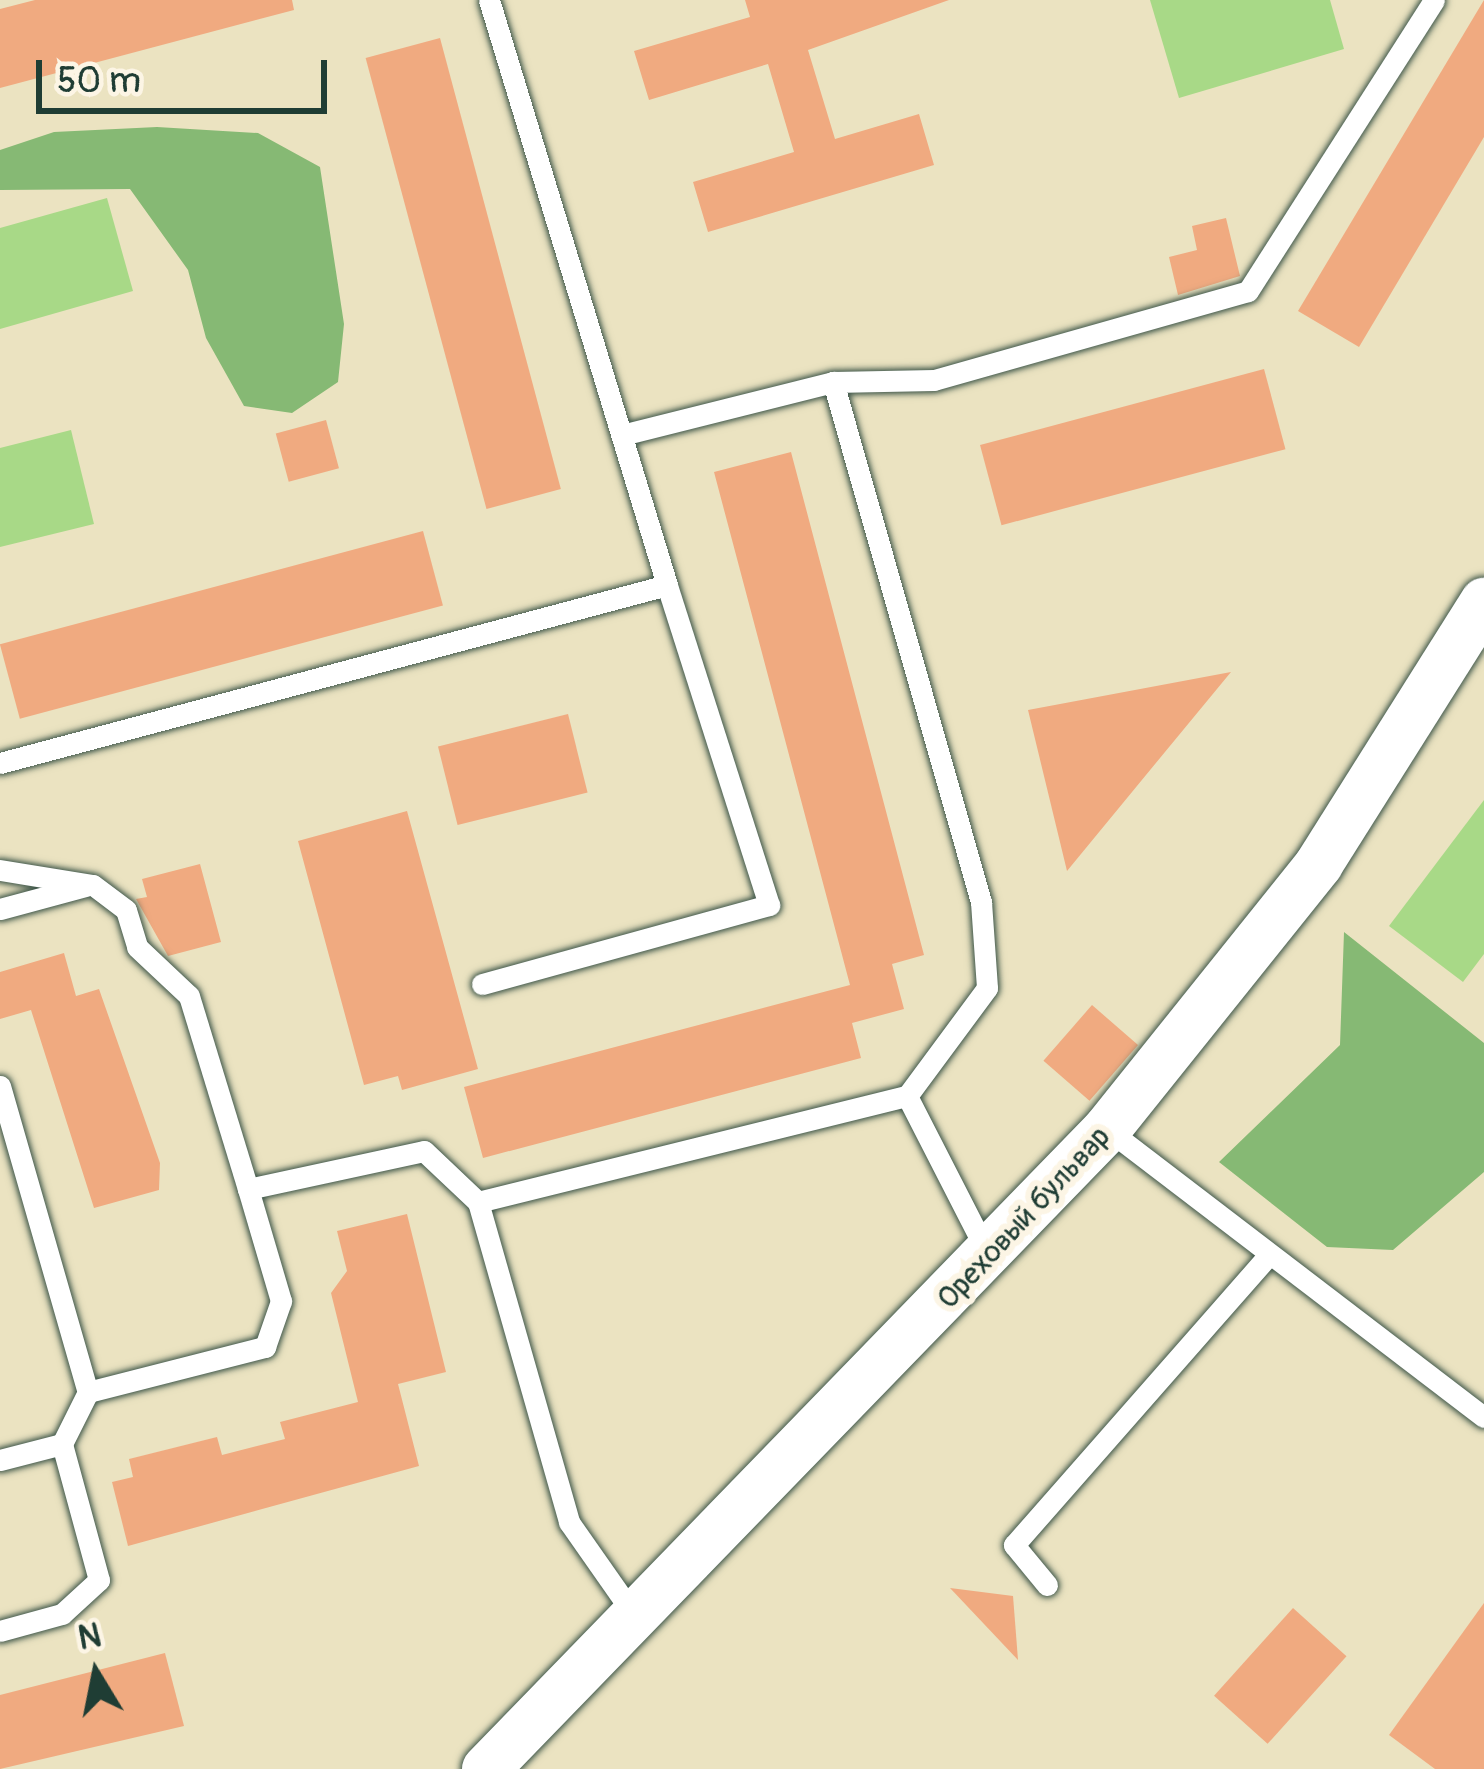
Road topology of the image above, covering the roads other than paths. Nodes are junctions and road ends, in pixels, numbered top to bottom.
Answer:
1 (489, 0) edge
2 (1434, 0) edge
3 (833, 382) junction
4 (622, 435) junction
5 (667, 585) junction
6 (1484, 602) edge
7 (0, 763) edge
8 (0, 870) edge
9 (93, 884) junction
10 (0, 909) edge
11 (482, 984) dead end
12 (0, 1086) edge
13 (907, 1096) junction
14 (1107, 1130) junction
15 (248, 1189) junction
16 (478, 1202) junction
17 (990, 1258) junction
18 (1265, 1259) junction
19 (88, 1392) junction
20 (1484, 1417) edge
21 (62, 1444) junction
22 (0, 1460) edge
23 (1047, 1585) dead end
24 (634, 1616) junction
25 (0, 1631) edge
26 (486, 1769) edge

1 - 4 lane
2 - 3 lane
3 - 4 lane
3 - 13 lane
4 - 5 lane
5 - 7 lane
5 - 11 lane
6 - 14 street, Ореховый бульвар
8 - 9 lane
9 - 10 lane
9 - 15 lane
12 - 19 lane
13 - 16 lane
13 - 17 lane
14 - 17 street, Ореховый бульвар
14 - 18 lane
15 - 16 lane
15 - 19 lane
16 - 24 lane
17 - 24 street, Ореховый бульвар
18 - 20 lane
18 - 23 lane
19 - 21 lane
21 - 22 lane
21 - 25 lane
24 - 26 street, Ореховый бульвар

